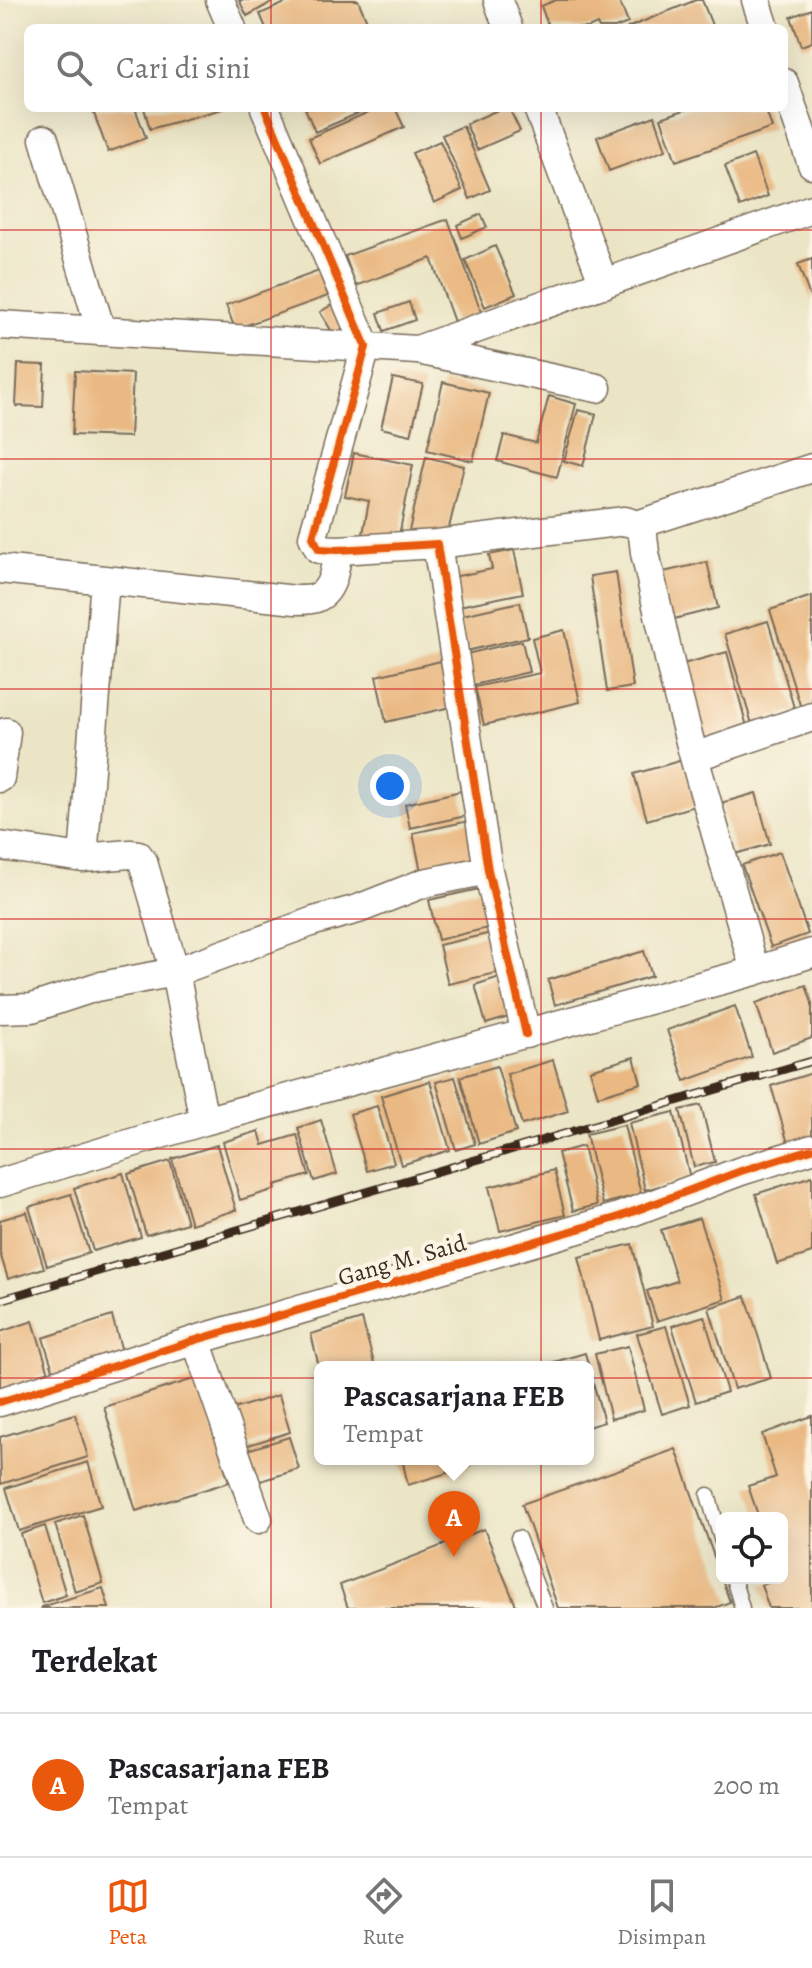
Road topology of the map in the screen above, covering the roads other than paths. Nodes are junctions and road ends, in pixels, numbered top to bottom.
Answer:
1 (220, 0) edge
2 (498, 0) edge
3 (756, 0) edge
4 (230, 24) edge
5 (507, 24) edge
6 (764, 24) edge
7 (788, 95) edge
8 (267, 112) edge
9 (540, 112) edge
10 (44, 139) dead end
11 (812, 164) edge
12 (812, 209) edge
13 (604, 284) junction
14 (0, 325) edge
15 (101, 331) junction
16 (366, 347) junction
17 (417, 350) junction
18 (597, 388) dead end
19 (812, 468) edge
20 (637, 525) junction
21 (437, 544) junction
22 (338, 550) junction
23 (0, 569) edge
24 (105, 580) junction
25 (812, 717) edge
26 (6, 732) dead end
27 (694, 757) junction
28 (0, 778) edge
29 (0, 846) edge
30 (83, 858) junction
31 (488, 870) junction
32 (812, 953) edge
33 (755, 971) junction
34 (175, 972) junction
35 (0, 1009) edge
36 (526, 1034) junction
37 (204, 1121) junction
38 (812, 1149) edge
39 (0, 1183) edge
40 (196, 1340) junction
41 (0, 1402) edge
42 (708, 1495) dead end
43 (258, 1519) dead end
44 (716, 1522) edge
45 (518, 1538) dead end
46 (735, 1584) edge
47 (545, 1608) edge
48 (742, 1608) edge

1 - 4 street
2 - 5 street
3 - 6 street
7 - 11 street
8 - 16 street
9 - 13 street
10 - 15 street
12 - 13 street
13 - 17 street
14 - 15 street
15 - 16 street
16 - 17 street
16 - 22 street
17 - 18 street
19 - 20 street
20 - 21 street
20 - 27 street
21 - 22 street
21 - 31 street
22 - 24 street
23 - 24 street
24 - 30 street
25 - 27 street
26 - 28 street
27 - 33 street
29 - 30 street
30 - 34 street
31 - 34 street
31 - 36 street
32 - 33 street
33 - 36 street
34 - 35 street
34 - 37 street
36 - 37 street
37 - 39 street
38 - 40 street, Gang M. Said
40 - 41 street, Gang M. Said
40 - 43 street
42 - 44 lane
45 - 47 lane
46 - 48 lane

